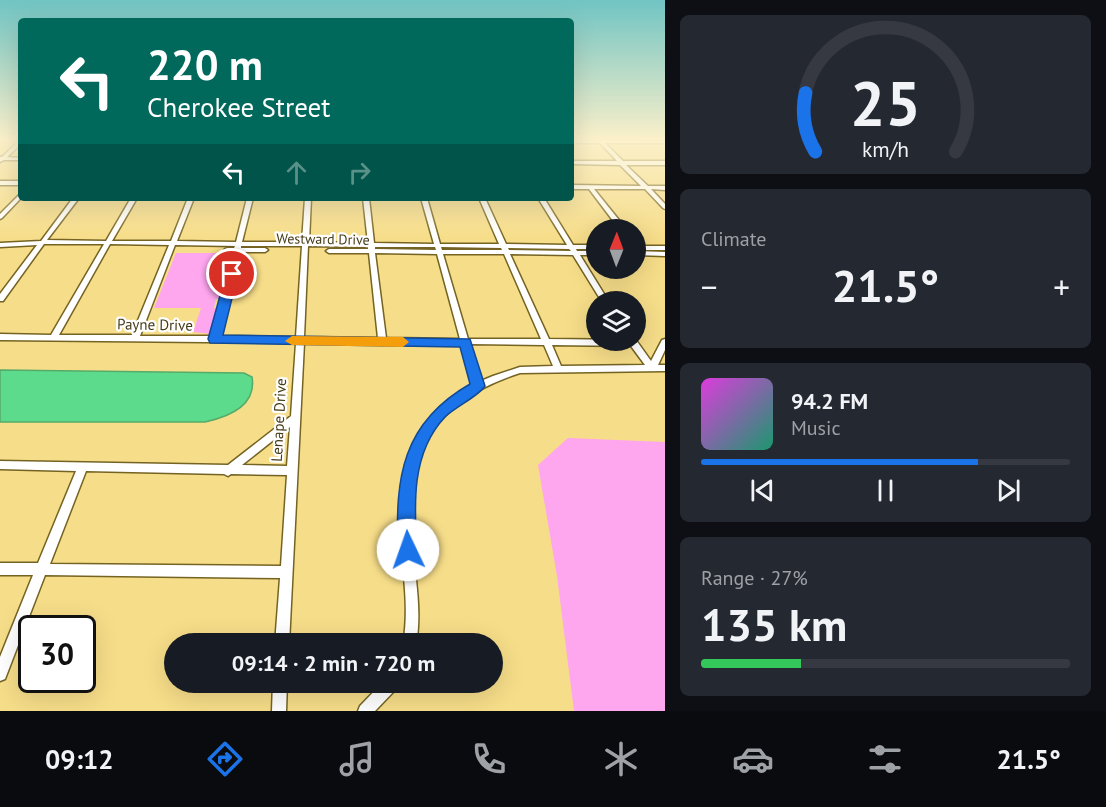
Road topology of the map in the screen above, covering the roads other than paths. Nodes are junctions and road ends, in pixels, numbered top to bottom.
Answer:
1 (632, 173) edge
2 (0, 183) edge
3 (18, 183) edge
4 (574, 187) edge
5 (590, 187) junction
6 (646, 188) junction
7 (665, 188) edge
8 (18, 198) edge
9 (74, 201) edge
10 (132, 201) edge
11 (190, 201) edge
12 (249, 201) edge
13 (308, 201) edge
14 (366, 201) edge
15 (425, 201) edge
16 (483, 201) edge
17 (543, 201) edge
18 (665, 207) edge
19 (0, 217) edge
20 (615, 219) edge
21 (0, 244) edge
22 (40, 245) junction
23 (107, 246) junction
24 (173, 246) junction
25 (239, 247) junction
26 (306, 248) junction
27 (371, 248) junction
28 (586, 248) edge
29 (646, 248) edge
30 (665, 248) edge
31 (438, 249) junction
32 (506, 249) junction
33 (573, 250) junction
34 (646, 250) edge
35 (586, 252) edge
36 (665, 254) edge
37 (3, 290) edge
38 (599, 291) edge
39 (0, 298) edge
40 (0, 337) edge
41 (53, 338) junction
42 (135, 338) junction
43 (215, 339) junction
44 (300, 341) junction
45 (382, 342) junction
46 (465, 342) junction
47 (665, 342) edge
48 (548, 343) junction
49 (586, 343) edge
50 (639, 351) edge
51 (558, 368) junction
52 (652, 368) junction
53 (665, 368) edge
54 (478, 386) junction
55 (295, 418) junction
56 (0, 465) edge
57 (83, 466) junction
58 (227, 471) junction
59 (293, 471) junction
60 (0, 569) edge
61 (41, 570) junction
62 (286, 572) junction
63 (283, 633) edge
64 (410, 633) edge
65 (0, 674) edge
66 (280, 693) edge
67 (382, 693) edge
68 (279, 711) edge
69 (365, 711) edge

1 - 6 street
2 - 3 street
4 - 5 street
5 - 6 street
5 - 20 street
6 - 7 street
6 - 18 street
8 - 19 street
9 - 22 street
10 - 23 street
11 - 24 street
12 - 25 street
13 - 26 street, Lenape Drive
14 - 27 street
15 - 31 street
16 - 32 street
17 - 33 street
21 - 22 street, Westward Drive
22 - 23 street, Westward Drive
22 - 37 street
23 - 24 street, Westward Drive
23 - 41 street
24 - 25 street, Westward Drive
24 - 42 street
25 - 26 street, Westward Drive
25 - 43 street
26 - 27 street, Westward Drive
26 - 44 street, Lenape Drive
27 - 31 street, Westward Drive
27 - 45 street
28 - 33 street, Westward Drive
29 - 30 street
31 - 32 street, Westward Drive
31 - 46 street
32 - 33 street, Westward Drive
32 - 48 street
33 - 35 street, Westward Drive
33 - 38 street
34 - 36 street
37 - 39 street
40 - 41 street, Payne Drive
41 - 42 street, Payne Drive
42 - 43 street, Payne Drive
43 - 44 street, Payne Drive
44 - 45 street, Payne Drive
44 - 55 street, Lenape Drive
45 - 46 street, Payne Drive
46 - 48 street, Payne Drive
46 - 54 street
47 - 52 street
48 - 49 street, Payne Drive
48 - 51 street
50 - 52 street
51 - 52 street
51 - 54 street
52 - 53 street
54 - 64 street
55 - 58 street
55 - 59 street, Lenape Drive
56 - 57 street
57 - 58 street
57 - 61 street
58 - 59 street
59 - 62 street, Lenape Drive
60 - 61 street
61 - 62 street
61 - 65 street
62 - 63 street, Lenape Drive
66 - 68 street
67 - 69 street

